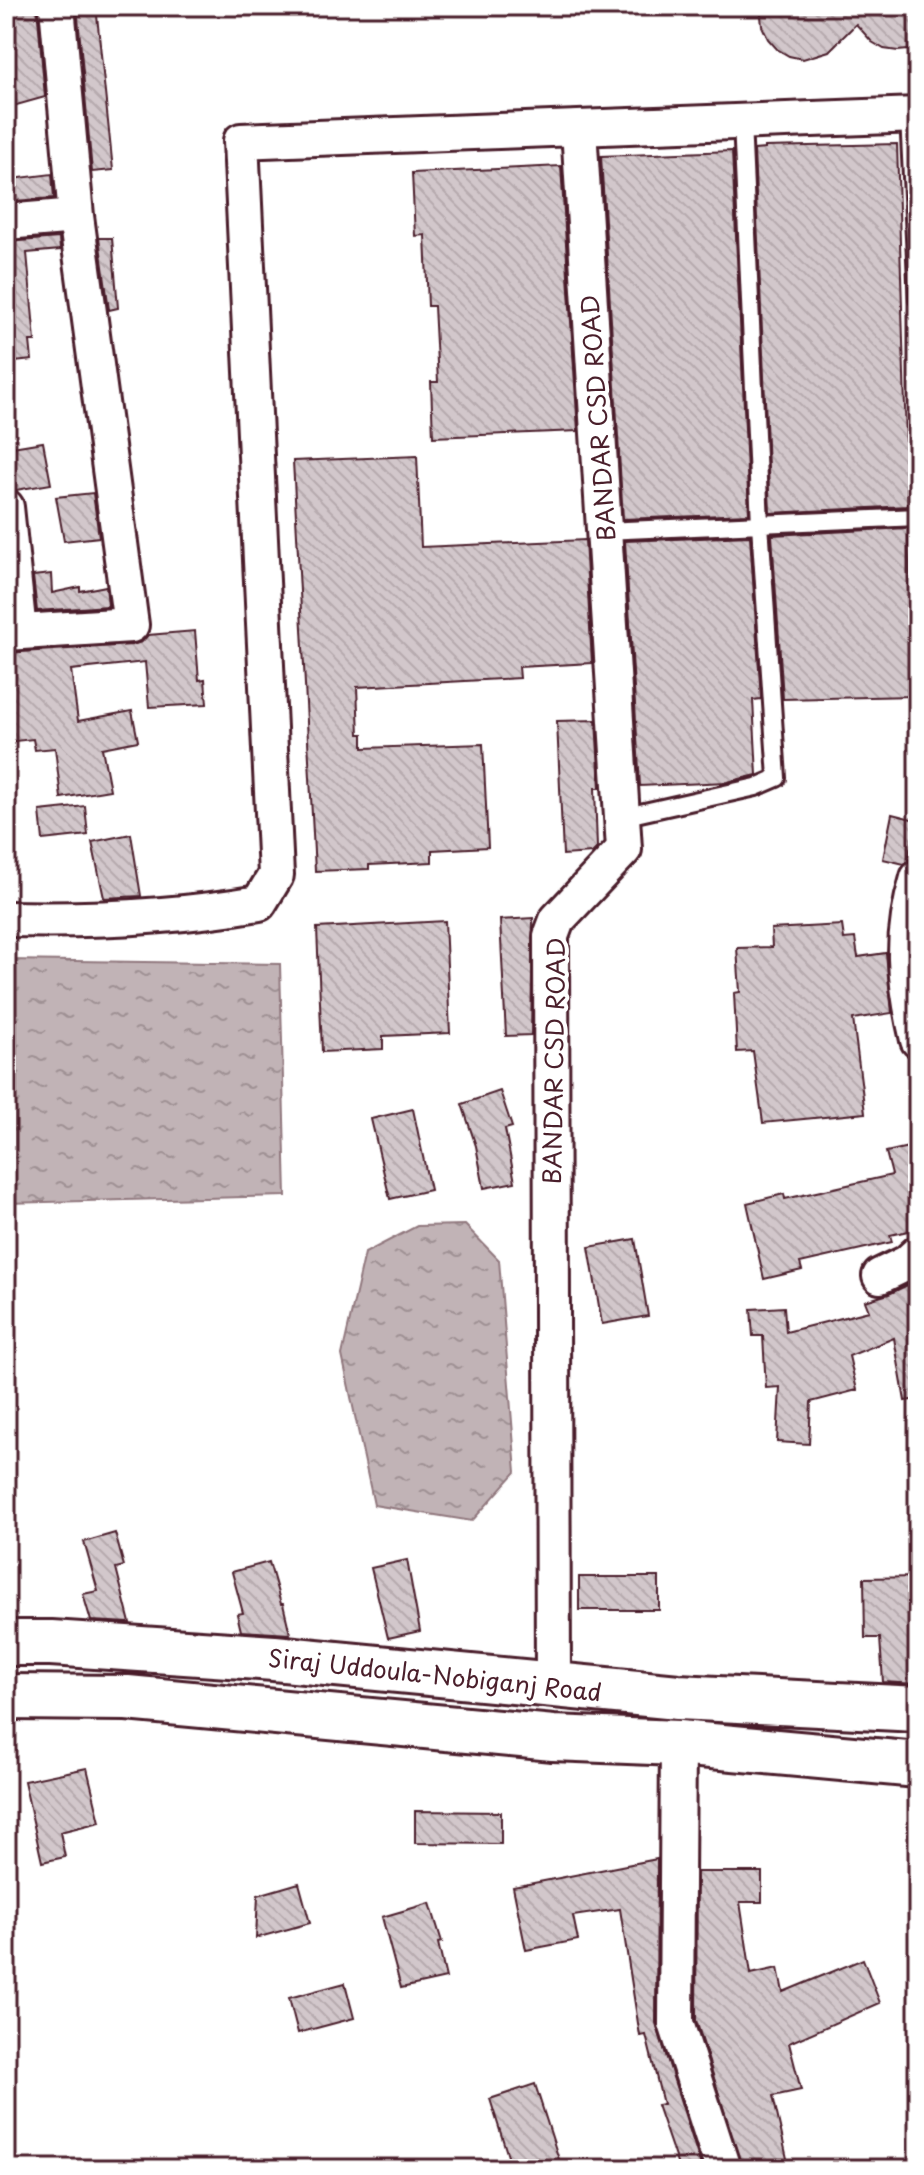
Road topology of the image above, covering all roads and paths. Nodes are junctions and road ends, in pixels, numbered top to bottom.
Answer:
1 (57, 6) edge
2 (914, 116) edge
3 (742, 122) junction
4 (579, 129) junction
5 (76, 216) junction
6 (6, 222) edge
7 (918, 299) edge
8 (6, 507) edge
9 (918, 517) edge
10 (760, 524) junction
11 (604, 531) junction
12 (13, 632) edge
13 (622, 817) junction
14 (918, 878) edge
15 (6, 919) edge
16 (918, 1040) edge
17 (918, 1253) edge
18 (880, 1276) dead end
19 (6, 1643) edge
20 (553, 1686) junction
21 (6, 1697) edge
22 (864, 1706) junction
23 (918, 1709) edge
24 (678, 1743) junction
25 (862, 1759) junction
26 (918, 1765) edge
27 (723, 2169) edge

1 - 5 street
2 - 3 street
2 - 7 lane
3 - 4 street
3 - 10 lane
4 - 11 street, BANDAR CSD ROAD
4 - 15 street
5 - 6 street
5 - 12 street
8 - 12 street
9 - 10 lane
10 - 11 lane
10 - 13 lane
11 - 13 street, BANDAR CSD ROAD
13 - 20 street, BANDAR CSD ROAD
14 - 16 street
17 - 18 street
19 - 20 main road, Siraj Uddoula-Nobiganj Road
20 - 22 main road, Siraj Uddoula-Nobiganj Road
21 - 24 main road, Siraj Uddoula-Nobiganj Road
22 - 23 main road, Siraj Uddoula-Nobiganj Road
22 - 25 main road
24 - 25 main road, Siraj Uddoula-Nobiganj Road
24 - 27 street
25 - 26 main road, Siraj Uddoula-Nobiganj Road

